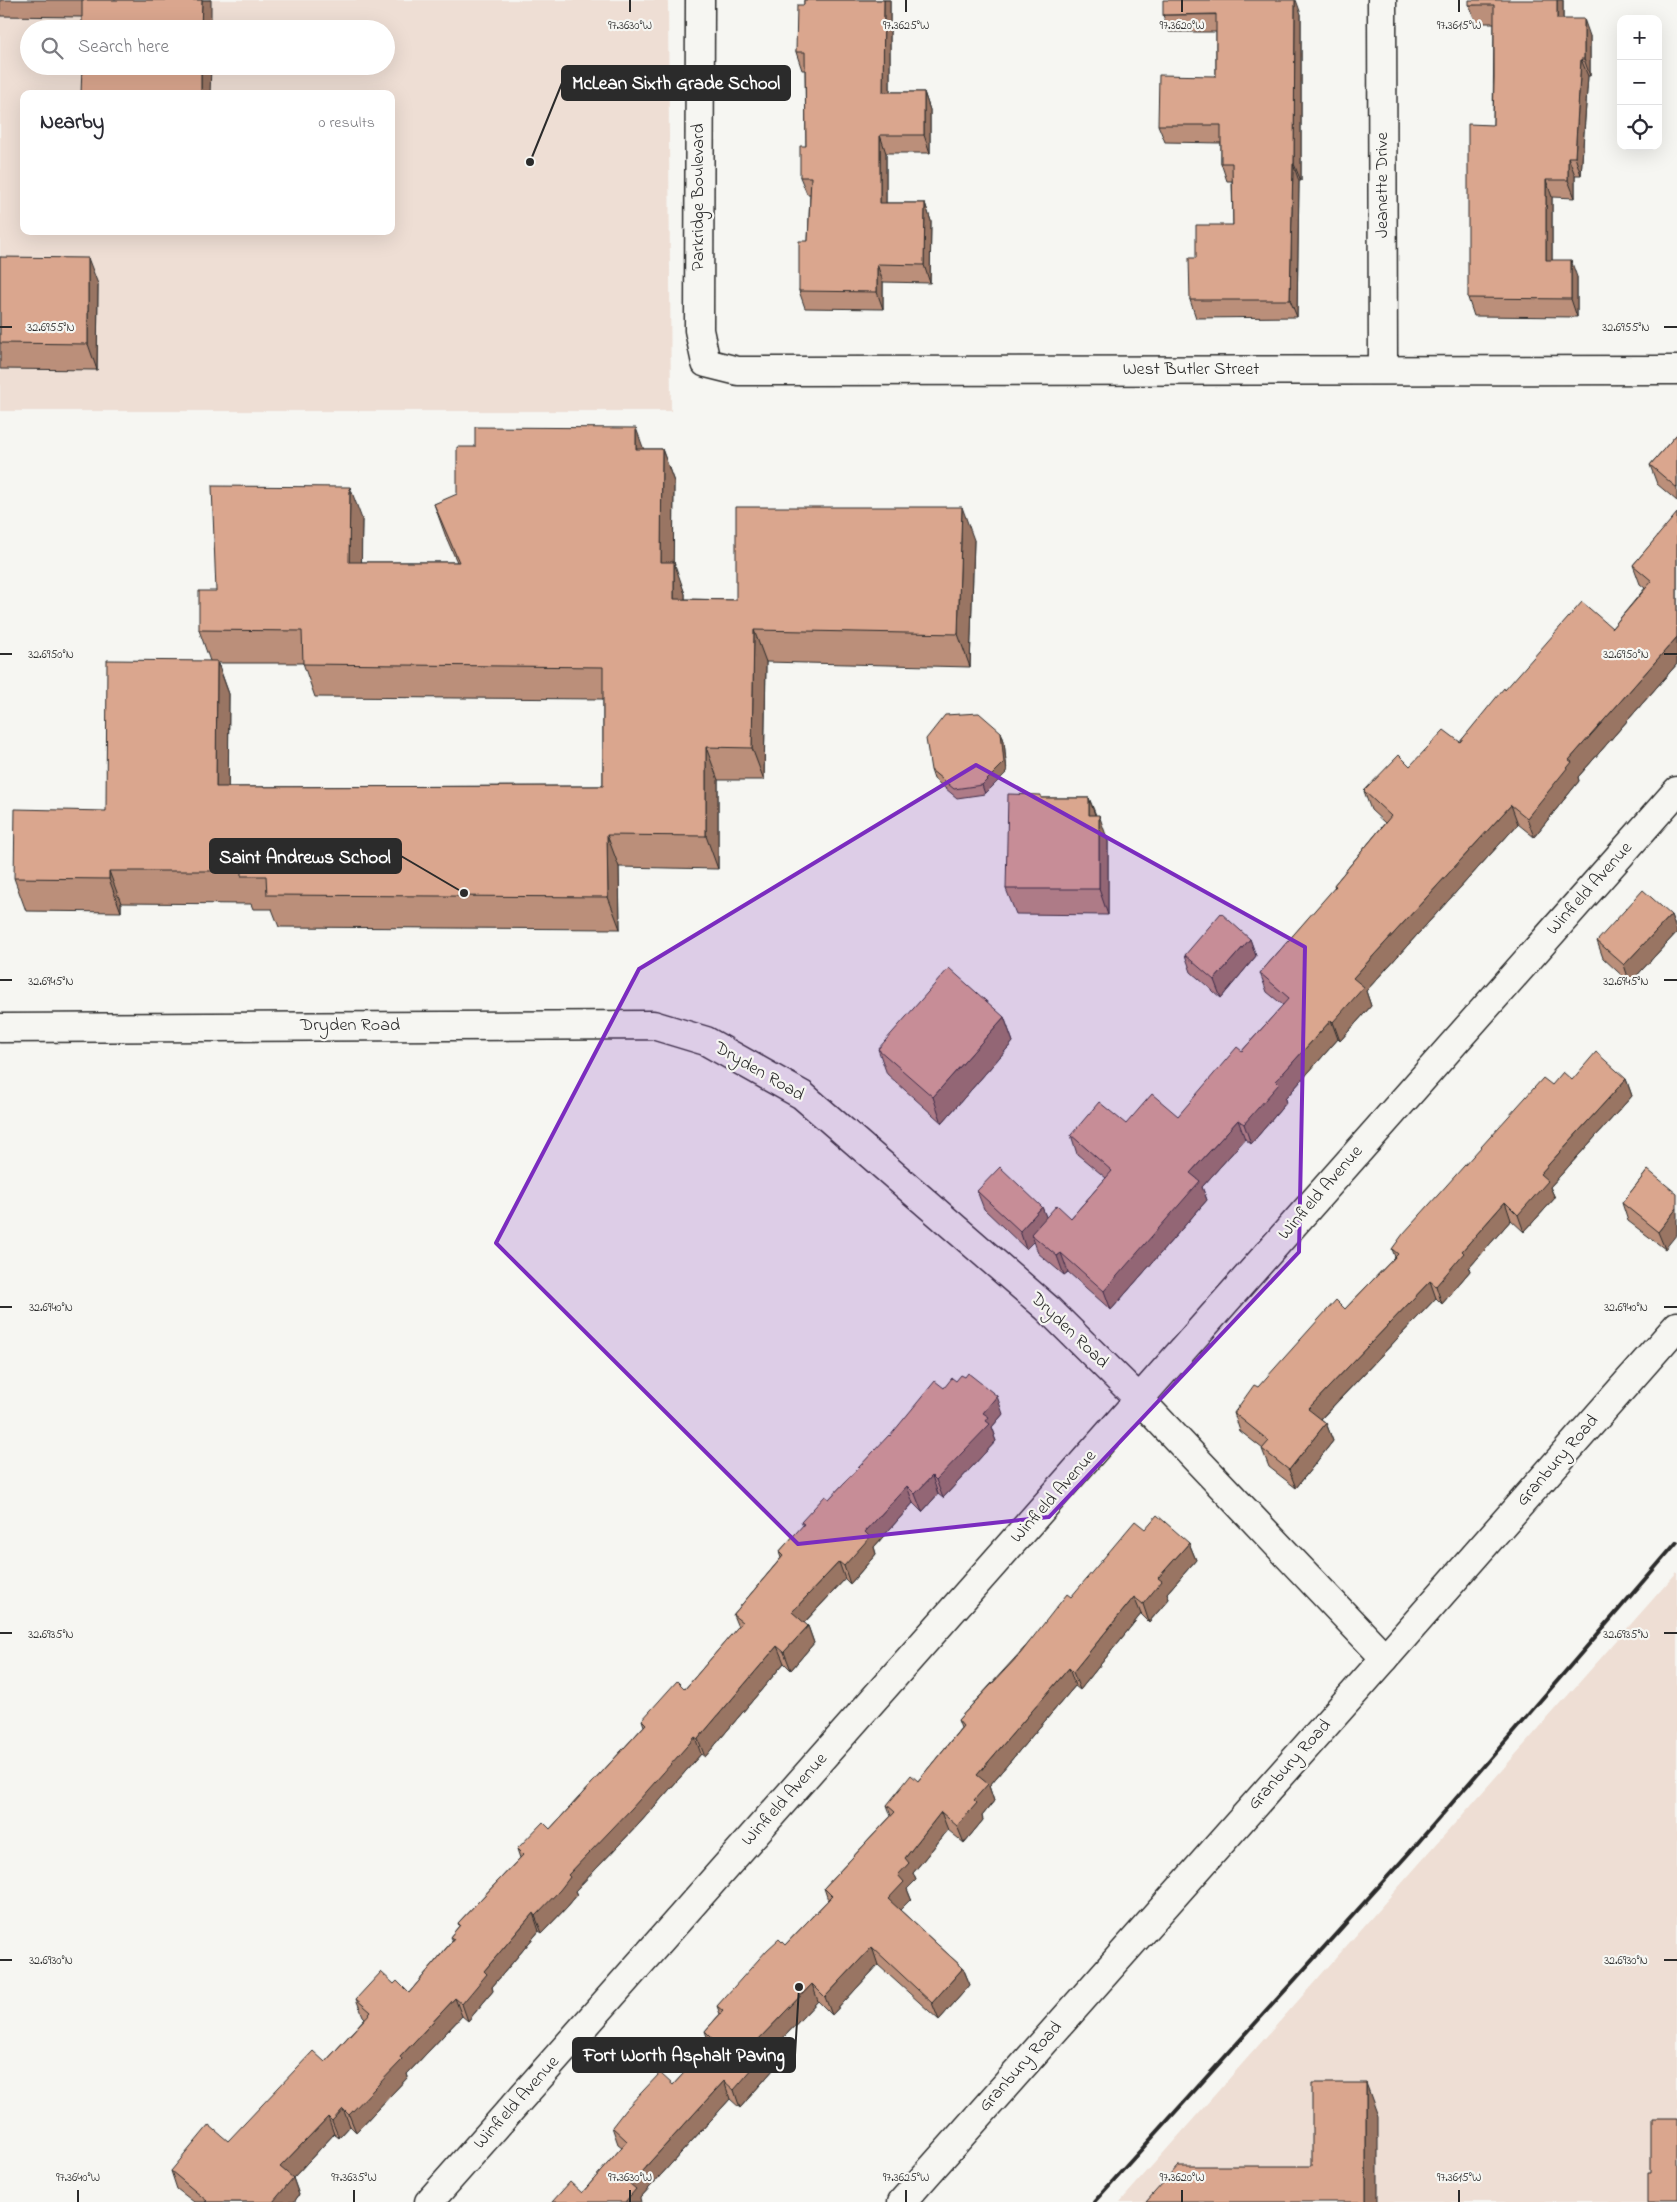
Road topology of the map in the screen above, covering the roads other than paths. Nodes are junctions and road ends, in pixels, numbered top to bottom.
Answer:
1 (700, 0) edge
2 (1382, 0) edge
3 (706, 363) joint
4 (1384, 370) junction
5 (1677, 370) edge
6 (1677, 791) edge
7 (0, 1028) edge
8 (1677, 1326) edge
9 (1139, 1399) junction
10 (1385, 1658) junction
11 (429, 2202) edge
12 (902, 2202) edge

1 - 3 street, Parkridge Boulevard
2 - 4 street, Jeanette Drive
3 - 4 street, West Butler Street
4 - 5 street, West Butler Street
6 - 9 street, Winfield Avenue
7 - 9 street, Dryden Road
8 - 10 street, Granbury Road
9 - 10 street, Dryden Road
9 - 11 street, Winfield Avenue
10 - 12 street, Granbury Road

